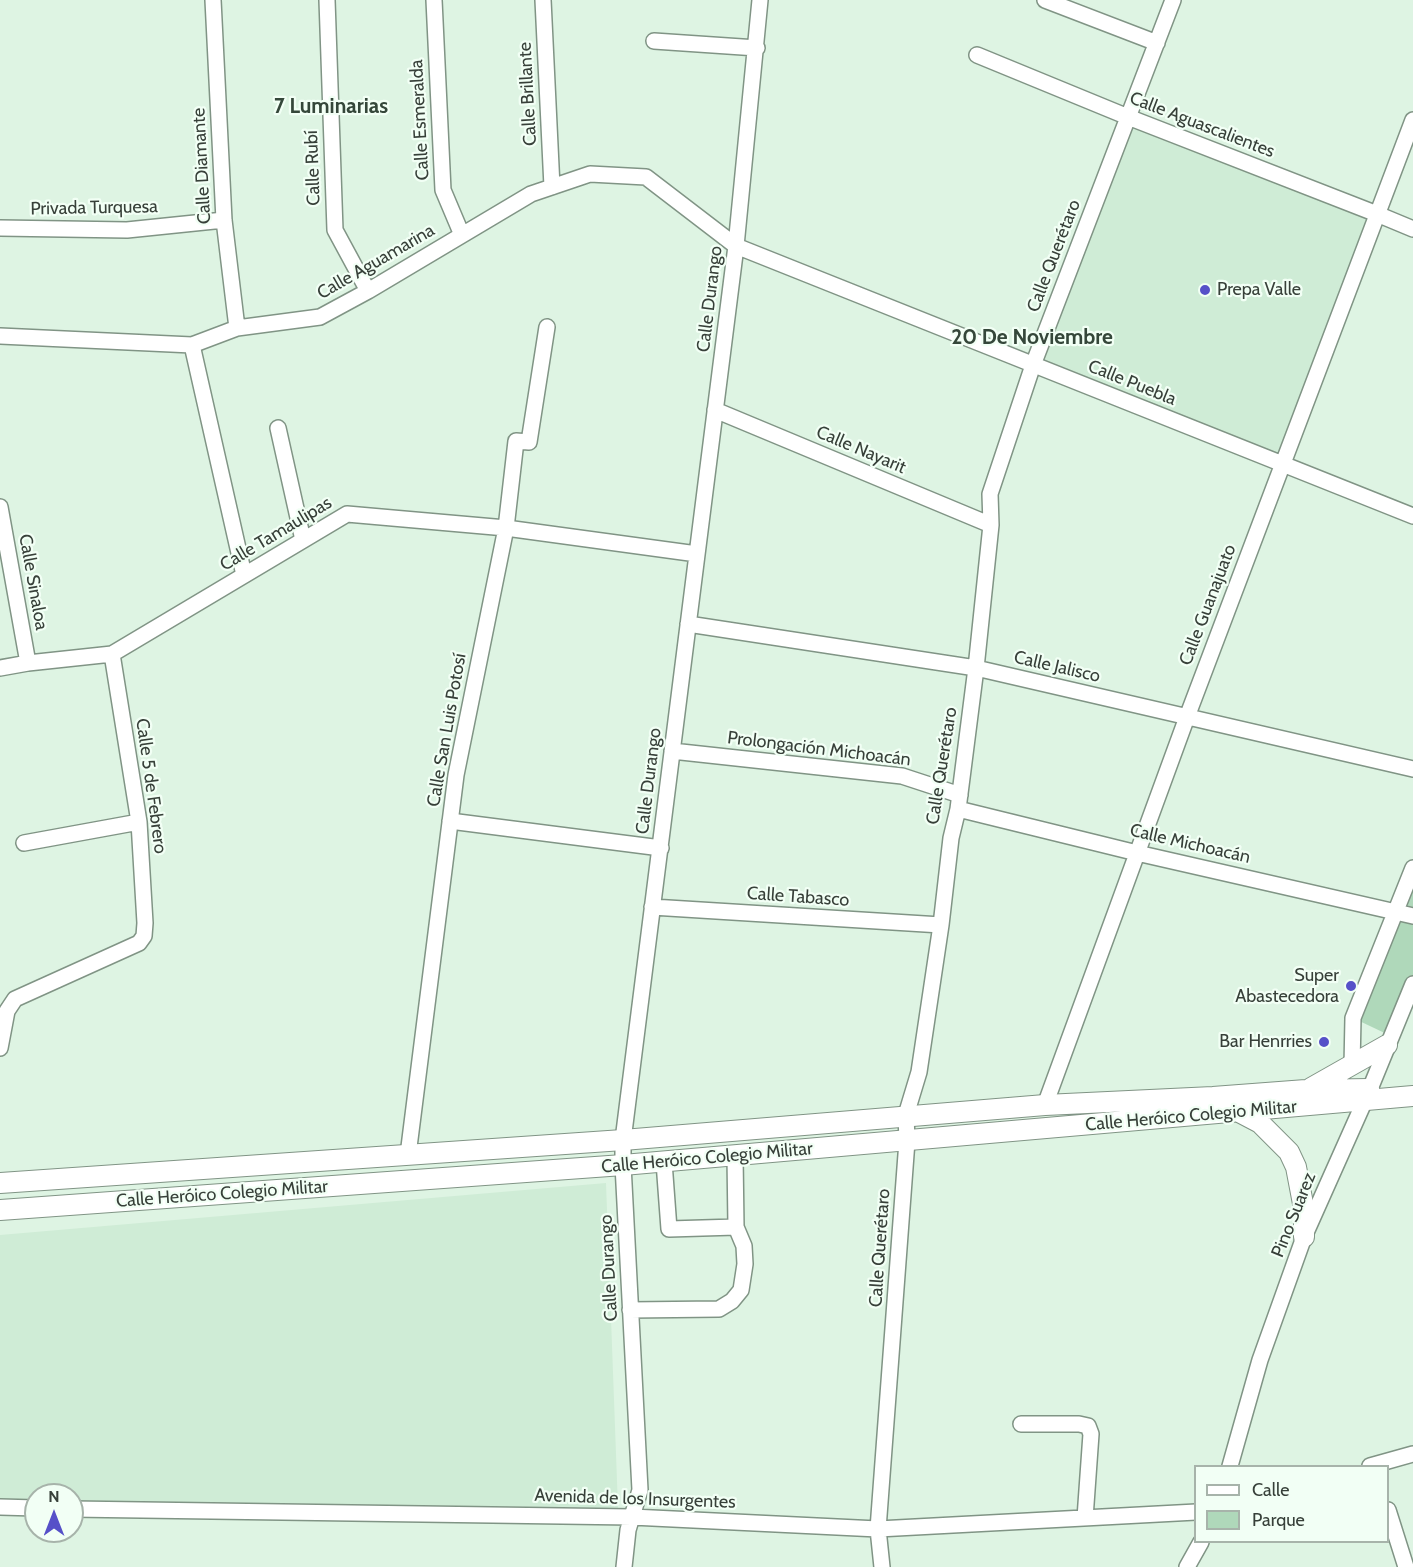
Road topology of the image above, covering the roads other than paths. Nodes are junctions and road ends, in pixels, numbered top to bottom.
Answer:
1 (213, 0) edge
2 (327, 0) edge
3 (434, 0) edge
4 (543, 0) edge
5 (760, 0) edge
6 (1045, 0) edge
7 (1173, 0) edge
8 (654, 41) dead end
9 (1157, 43) junction
10 (757, 48) junction
11 (977, 55) dead end
12 (1128, 117) junction
13 (1413, 120) edge
14 (552, 187) junction
15 (1377, 214) junction
16 (224, 220) junction
17 (0, 228) edge
18 (1413, 229) edge
19 (462, 235) junction
20 (736, 246) junction
21 (368, 291) junction
22 (547, 327) dead end
23 (237, 328) junction
24 (0, 336) edge
25 (192, 345) junction
26 (1033, 365) junction
27 (715, 410) junction
28 (278, 428) dead end
29 (1282, 464) junction
30 (0, 507) edge
31 (1413, 516) edge
32 (991, 525) junction
33 (506, 528) junction
34 (303, 540) junction
35 (697, 554) junction
36 (244, 576) junction
37 (688, 624) junction
38 (112, 654) junction
39 (28, 663) junction
40 (0, 668) edge
41 (976, 668) junction
42 (1187, 717) junction
43 (672, 751) junction
44 (1413, 770) edge
45 (959, 802) junction
46 (450, 821) junction
47 (139, 822) junction
48 (24, 843) dead end
49 (661, 848) junction
50 (1137, 853) junction
51 (1413, 868) edge
52 (652, 907) junction
53 (1396, 911) junction
54 (1413, 916) edge
55 (941, 925) junction
56 (1413, 984) edge
57 (1408, 1007) edge
58 (1387, 1045) junction
59 (0, 1048) edge
60 (1352, 1066) junction
61 (1413, 1083) edge
62 (1306, 1090) junction
63 (1367, 1095) junction
64 (1413, 1096) edge
65 (1045, 1105) junction
66 (1214, 1106) junction
67 (1239, 1112) junction
68 (906, 1115) junction
69 (623, 1140) junction
70 (908, 1141) junction
71 (408, 1155) junction
72 (735, 1156) junction
73 (373, 1157) junction
74 (664, 1162) junction
75 (623, 1166) junction
76 (173, 1171) junction
77 (0, 1183) edge
78 (372, 1183) junction
79 (173, 1197) junction
80 (0, 1210) edge
81 (736, 1227) junction
82 (1304, 1237) junction
83 (630, 1310) junction
84 (1021, 1424) dead end
85 (1413, 1454) edge
86 (1231, 1465) edge
87 (1375, 1465) edge
88 (0, 1507) edge
89 (24, 1508) edge
90 (84, 1509) edge
91 (1194, 1512) edge
92 (1389, 1513) edge
93 (632, 1517) junction
94 (1085, 1518) junction
95 (878, 1529) junction
96 (1200, 1543) edge
97 (624, 1567) edge
98 (882, 1567) edge
99 (1187, 1567) edge
100 (1406, 1567) edge

1 - 16 street, Calle Diamante
2 - 21 street, Calle Rubí
3 - 19 street, Calle Esmeralda
4 - 14 street, Calle Brillante
5 - 10 street, Calle Durango
6 - 9 street
7 - 9 street, Calle Querétaro
8 - 10 street
9 - 12 street, Calle Querétaro
10 - 20 street, Calle Durango
11 - 12 street, Calle Aguascalientes
12 - 15 street, Calle Aguascalientes
12 - 26 street, Calle Querétaro
13 - 15 street, Calle Guanajuato
14 - 19 street, Calle Aguamarina
14 - 20 street, Calle Aguamarina
15 - 18 street, Calle Aguascalientes
15 - 29 street, Calle Guanajuato
16 - 17 street, Privada Turquesa
16 - 23 street, Calle Diamante
19 - 21 street, Calle Aguamarina
20 - 26 street, Calle Puebla
20 - 27 street, Calle Durango
21 - 23 street, Calle Aguamarina
22 - 33 street, Calle San Luis Potosí
23 - 25 street, Calle Aguamarina
24 - 25 street, Calle Aguamarina
25 - 36 street
26 - 29 street, Calle Puebla
26 - 32 street, Calle Querétaro
27 - 32 street, Calle Nayarit
27 - 35 street, Calle Durango
28 - 34 street
29 - 31 street, Calle Puebla
29 - 42 street, Calle Guanajuato
30 - 39 street, Calle Sinaloa
32 - 41 street, Calle Querétaro
33 - 34 street, Calle Tamaulipas
33 - 35 street, Calle Tamaulipas
33 - 46 street, Calle San Luis Potosí
34 - 36 street, Calle Tamaulipas
35 - 37 street, Calle Durango
36 - 38 street, Calle Tamaulipas
37 - 41 street, Calle Jalisco
37 - 43 street, Calle Durango
38 - 39 street, Calle Tamaulipas
38 - 47 street, Calle 5 de Febrero
39 - 40 street, Calle Tamaulipas
41 - 42 street, Calle Jalisco
41 - 45 street, Calle Querétaro
42 - 44 street, Calle Jalisco
42 - 50 street, Calle Guanajuato
43 - 45 street, Prolongación Michoacán
43 - 49 street, Calle Durango
45 - 50 street, Calle Michoacán
45 - 55 street, Calle Querétaro
46 - 49 street
46 - 71 street, Calle San Luis Potosí
47 - 48 street
47 - 59 street, Calle 5 de Febrero
49 - 52 street, Calle Durango
50 - 53 street, Calle Michoacán
50 - 65 street, Calle Guanajuato
51 - 53 street
52 - 55 street, Calle Tabasco
52 - 69 street, Calle Durango
53 - 54 street, Calle Michoacán
53 - 60 street
55 - 68 street, Calle Querétaro
56 - 57 street, Pino Suarez
57 - 58 street, Pino Suarez
58 - 60 main road
58 - 63 street, Pino Suarez
60 - 62 main road
61 - 63 main road, Calle Heróico Colegio Militar
62 - 63 main road, Calle Heróico Colegio Militar
62 - 66 main road, Calle Heróico Colegio Militar
63 - 64 main road, Calle Heróico Colegio Militar
63 - 67 main road, Calle Heróico Colegio Militar
63 - 82 street, Pino Suarez
65 - 66 main road, Calle Heróico Colegio Militar
65 - 68 main road, Calle Heróico Colegio Militar
66 - 67 main road, Calle Heróico Colegio Militar
66 - 70 main road, Calle Heróico Colegio Militar
67 - 82 main road
68 - 69 main road, Calle Heróico Colegio Militar
68 - 70 street, Calle Querétaro
69 - 71 main road, Calle Heróico Colegio Militar
69 - 75 street, Calle Durango
70 - 72 main road, Calle Heróico Colegio Militar
70 - 95 street, Calle Querétaro
71 - 73 main road, Calle Heróico Colegio Militar
72 - 74 main road, Calle Heróico Colegio Militar
72 - 81 street
73 - 76 main road, Calle Heróico Colegio Militar
73 - 78 main road
74 - 75 main road, Calle Heróico Colegio Militar
74 - 81 street
75 - 78 main road, Calle Heróico Colegio Militar
75 - 83 street, Calle Durango
76 - 77 main road, Calle Heróico Colegio Militar
76 - 79 main road
78 - 79 main road, Calle Heróico Colegio Militar
79 - 80 main road, Calle Heróico Colegio Militar
81 - 83 street
82 - 86 street, Pino Suarez
83 - 93 street, Calle Durango
84 - 94 street
85 - 87 street
88 - 89 street
90 - 93 street, Avenida de los Insurgentes
91 - 94 street, Avenida de los Insurgentes
92 - 100 street
93 - 95 street, Avenida de los Insurgentes
93 - 97 street, Calle Durango
94 - 95 street, Avenida de los Insurgentes
95 - 98 street, Calle Querétaro
96 - 99 street

